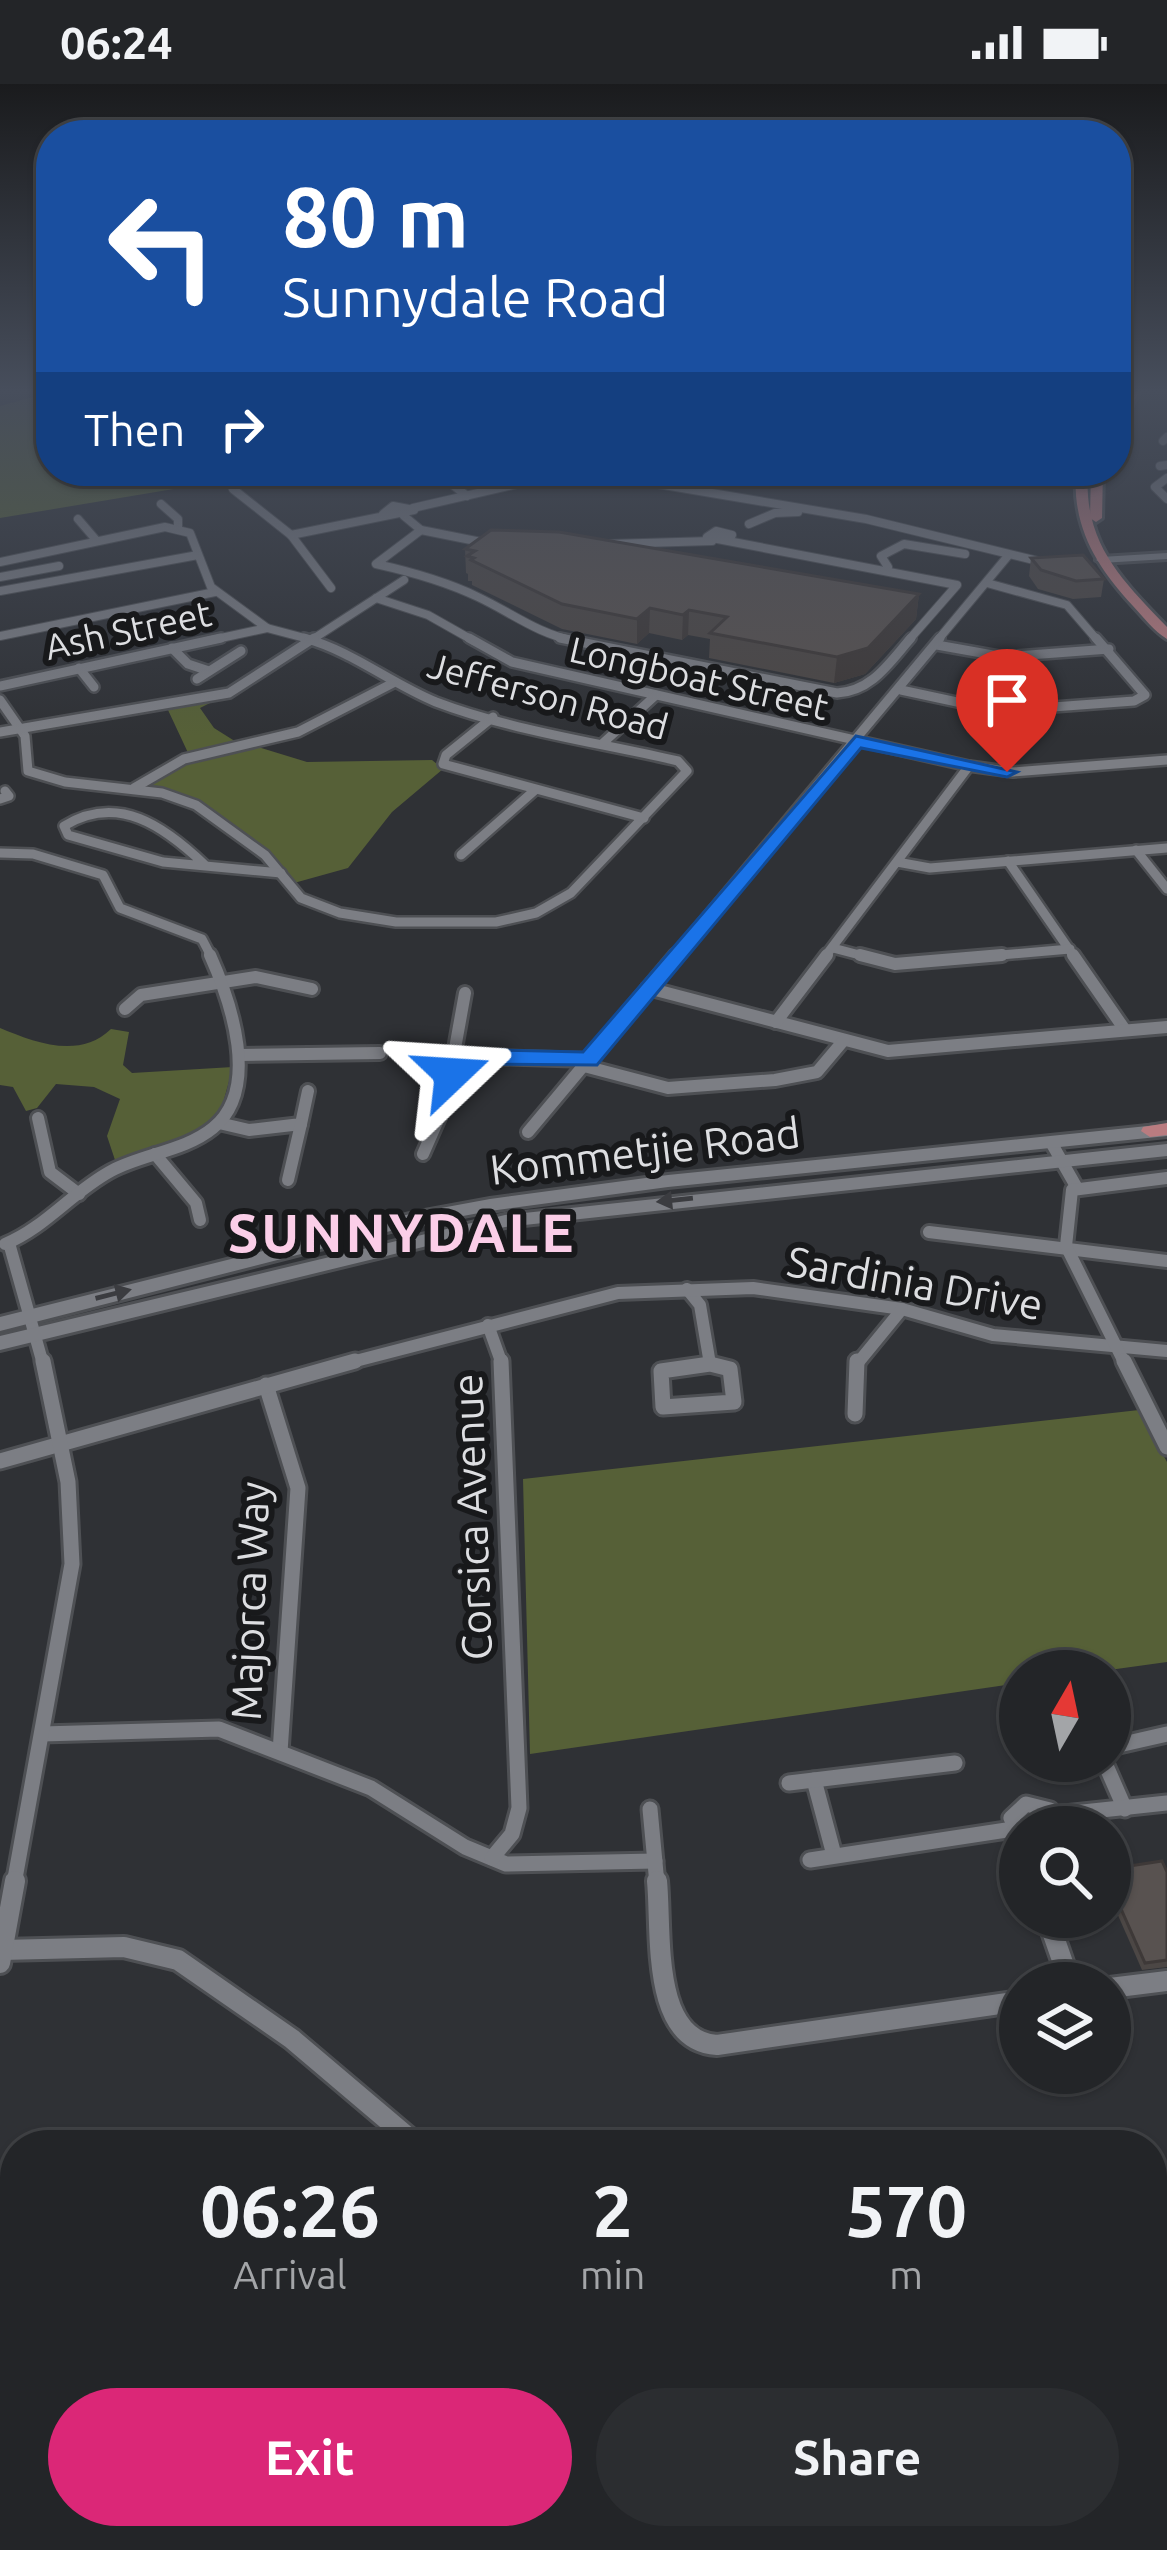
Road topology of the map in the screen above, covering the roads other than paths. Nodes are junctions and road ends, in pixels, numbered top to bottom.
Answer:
1 (163, 507) edge
2 (256, 507) edge
3 (388, 507) edge
4 (408, 507) edge
5 (417, 507) edge
6 (762, 507) edge
7 (766, 507) edge
8 (787, 507) edge
9 (793, 507) edge
10 (1079, 507) edge
11 (1094, 507) edge
12 (413, 508) junction
13 (383, 514) junction
14 (404, 516) junction
15 (78, 519) dead end
16 (749, 524) junction
17 (178, 527) junction
18 (880, 529) junction
19 (421, 530) junction
20 (718, 531) junction
21 (291, 535) junction
22 (710, 538) junction
23 (729, 538) junction
24 (97, 540) junction
25 (0, 545) edge
26 (510, 546) edge
27 (588, 546) edge
28 (198, 555) junction
29 (11, 556) junction
30 (881, 556) junction
31 (976, 556) junction
32 (1167, 558) edge
33 (1005, 560) junction
34 (0, 562) edge
35 (858, 563) junction
36 (1102, 563) junction
37 (1059, 565) edge
38 (59, 566) dead end
39 (892, 569) junction
40 (0, 577) edge
41 (404, 580) dead end
42 (987, 583) junction
43 (332, 588) dead end
44 (0, 591) edge
45 (215, 592) junction
46 (376, 598) junction
47 (1167, 617) edge
48 (267, 628) junction
49 (1167, 635) edge
50 (0, 636) edge
51 (314, 640) junction
52 (937, 645) junction
53 (172, 648) junction
54 (1109, 649) junction
55 (241, 652) dead end
56 (79, 668) junction
57 (209, 671) junction
58 (197, 679) dead end
59 (393, 682) junction
60 (0, 686) edge
61 (94, 687) dead end
62 (901, 690) junction
63 (656, 695) junction
64 (1, 704) edge
65 (493, 717) junction
66 (314, 726) junction
67 (20, 730) junction
68 (0, 732) edge
69 (328, 732) dead end
70 (856, 741) junction
71 (603, 743) junction
72 (1167, 760) edge
73 (969, 766) junction
74 (134, 788) junction
75 (535, 790) junction
76 (644, 818) junction
77 (1167, 848) edge
78 (1136, 850) junction
79 (0, 853) edge
80 (461, 855) dead end
81 (1008, 861) junction
82 (897, 862) junction
83 (205, 865) junction
84 (281, 873) junction
85 (1167, 889) edge
86 (833, 949) junction
87 (1070, 949) junction
88 (219, 982) junction
89 (648, 988) junction
90 (312, 989) dead end
91 (465, 993) dead end
92 (125, 1009) dead end
93 (776, 1022) junction
94 (1167, 1027) edge
95 (1125, 1030) junction
96 (844, 1040) junction
97 (380, 1053) dead end
98 (240, 1055) junction
99 (456, 1056) junction
100 (586, 1063) junction
101 (308, 1091) dead end
102 (38, 1118) dead end
103 (220, 1123) junction
104 (301, 1124) junction
105 (1161, 1130) edge
106 (528, 1132) dead end
107 (1167, 1150) edge
108 (1056, 1152) junction
109 (155, 1154) junction
110 (423, 1154) dead end
111 (1167, 1178) edge
112 (288, 1180) dead end
113 (1076, 1189) junction
114 (79, 1194) junction
115 (200, 1220) dead end
116 (929, 1232) dead end
117 (4, 1244) edge
118 (1066, 1246) junction
119 (1167, 1262) edge
120 (689, 1294) junction
121 (902, 1309) junction
122 (0, 1324) edge
123 (33, 1324) junction
124 (488, 1325) junction
125 (0, 1343) edge
126 (1118, 1350) junction
127 (1167, 1352) edge
128 (710, 1364) junction
129 (266, 1385) junction
130 (855, 1414) dead end
131 (61, 1441) junction
132 (1167, 1447) edge
133 (0, 1461) edge
134 (42, 1734) junction
135 (1167, 1734) edge
136 (1131, 1742) edge
137 (280, 1752) junction
138 (955, 1763) dead end
139 (814, 1780) junction
140 (789, 1783) dead end
141 (1167, 1803) edge
142 (1131, 1808) edge
143 (650, 1809) dead end
144 (999, 1836) edge
145 (834, 1856) junction
146 (492, 1858) junction
147 (10, 1860) edge
148 (810, 1860) dead end
149 (655, 1861) junction
150 (1, 1957) edge
151 (1167, 1982) edge
152 (1131, 1986) edge
153 (999, 2004) edge
154 (400, 2130) edge

1 - 17 street
2 - 21 street
3 - 13 street
4 - 12 street
5 - 12 street
6 - 20 street
7 - 16 street
8 - 18 street
9 - 33 street
10 - 36 main road
11 - 36 main road
12 - 14 street
13 - 14 street
13 - 21 street
14 - 19 street
15 - 24 street
16 - 18 street
16 - 23 street
17 - 24 street
17 - 28 street
18 - 31 street
19 - 26 street
19 - 39 street
20 - 22 street
20 - 23 street
21 - 43 street
22 - 23 street
22 - 27 street
23 - 35 street
24 - 29 street
25 - 29 street
28 - 44 street
28 - 45 street
29 - 34 street
30 - 31 street
30 - 35 street
30 - 39 street
31 - 33 street
32 - 36 street
33 - 37 street
33 - 42 street
35 - 39 street
36 - 47 main road
36 - 49 main road
38 - 40 street
41 - 46 street
42 - 52 street
42 - 54 street
45 - 48 street
45 - 50 street
46 - 51 street
46 - 63 street, Longboat Street
48 - 51 street, Jefferson Road
48 - 53 street, Ash Street
51 - 59 street, Jefferson Road
51 - 67 street
52 - 54 street
52 - 62 street
53 - 56 street, Ash Street
53 - 57 street
54 - 62 street
55 - 57 street
56 - 60 street, Ash Street
56 - 61 street
57 - 58 street
59 - 65 street, Jefferson Road
59 - 66 street
62 - 70 street
63 - 70 street, Longboat Street
63 - 71 street
64 - 67 street
65 - 71 street, Jefferson Road
65 - 75 street
66 - 69 street
66 - 74 street
67 - 68 street
67 - 74 street, Jefferson Road
70 - 73 street, Longboat Street
70 - 89 street
71 - 76 street, Jefferson Road
72 - 73 street, Longboat Street
73 - 82 street
74 - 84 street, Jefferson Road
75 - 76 street
75 - 80 street
76 - 84 street, Jefferson Road
77 - 78 street
78 - 81 street
78 - 85 street
79 - 88 street
81 - 82 street
81 - 87 street
82 - 86 street
83 - 83 street
83 - 84 street
86 - 87 street
86 - 93 street
87 - 95 street
88 - 90 street
88 - 92 street
88 - 98 street
89 - 93 street
89 - 100 street
91 - 99 street
93 - 96 street
94 - 95 street
95 - 96 street
96 - 100 street
97 - 98 street
98 - 103 street
99 - 100 street
99 - 110 street
100 - 106 street
101 - 104 street
102 - 114 street
103 - 104 street
103 - 109 street
104 - 112 street
105 - 108 main road, Kommetjie Road
107 - 108 main road, Kommetjie Road
108 - 113 street
108 - 123 main road, Kommetjie Road
109 - 114 street
109 - 115 street
111 - 113 street
113 - 118 street
114 - 117 street
116 - 118 street
117 - 123 street
118 - 119 street
118 - 126 street
120 - 121 street, Sardinia Drive
120 - 124 street, Sardinia Drive
120 - 128 street
121 - 126 street, Sardinia Drive
121 - 130 street
122 - 123 main road, Kommetjie Road
123 - 125 main road, Kommetjie Road
123 - 131 street
124 - 129 street, Corsica Avenue
124 - 146 street, Corsica Avenue
126 - 127 street, Sardinia Drive
126 - 132 street
128 - 128 street
129 - 131 street
129 - 137 street, Majorca Way
131 - 133 street
131 - 134 street
134 - 137 street
134 - 147 street
135 - 136 street
137 - 146 street
138 - 139 street
139 - 140 street
139 - 145 street
141 - 142 street
143 - 149 street
144 - 145 street
145 - 148 street
146 - 149 street
147 - 150 street
149 - 153 street
150 - 154 street
151 - 152 street

